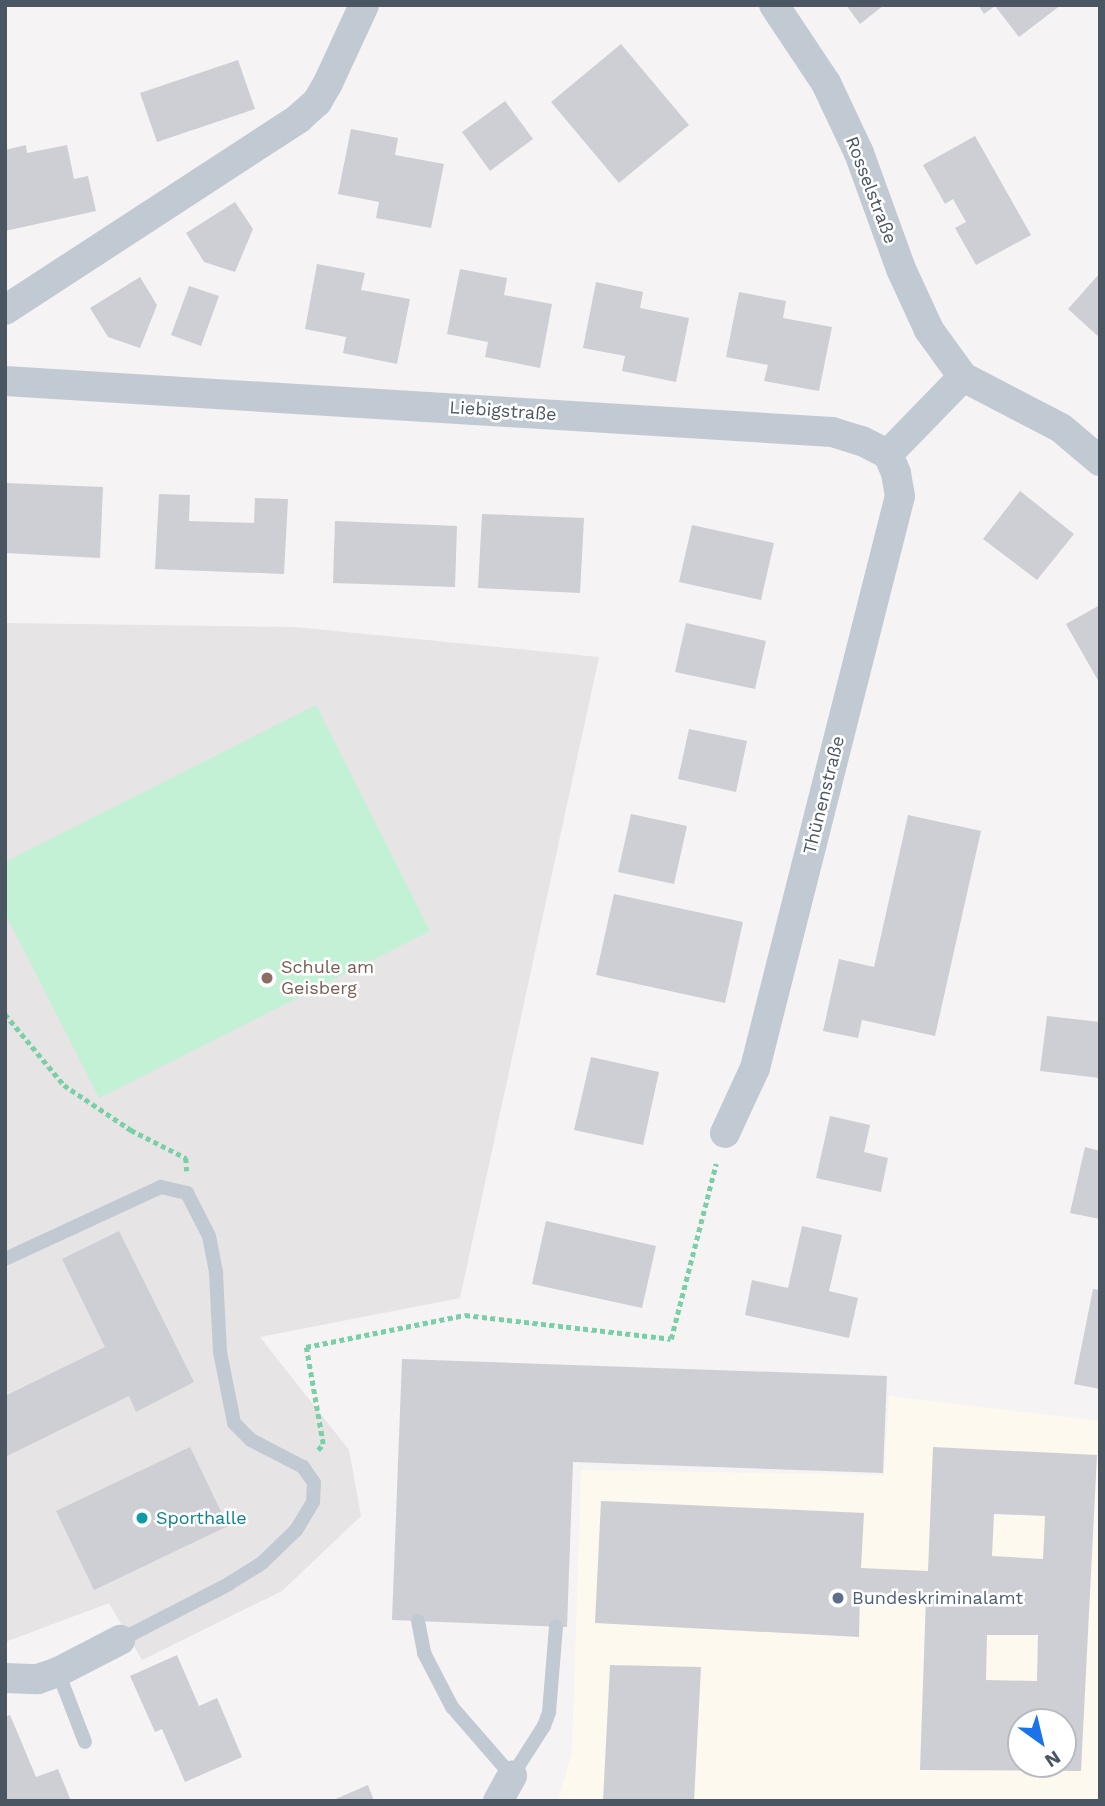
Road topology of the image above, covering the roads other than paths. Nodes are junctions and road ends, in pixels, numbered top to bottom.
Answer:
1 (364, 5) edge
2 (774, 5) edge
3 (5, 310) edge
4 (963, 377) junction
5 (5, 381) edge
6 (888, 454) junction
7 (1100, 461) edge
8 (724, 1133) road end
9 (5, 1259) edge
10 (418, 1621) dead end
11 (556, 1626) dead end
12 (120, 1640) joint
13 (58, 1672) junction
14 (5, 1678) edge
15 (85, 1742) dead end
16 (505, 1788) edge

1 - 3 street
2 - 4 street, Rosselstraße
4 - 6 street
4 - 7 street
5 - 6 street, Liebigstraße
6 - 8 street, Thünenstraße
9 - 12 lane
10 - 16 lane
11 - 16 lane
12 - 13 street
13 - 14 street
13 - 15 lane

